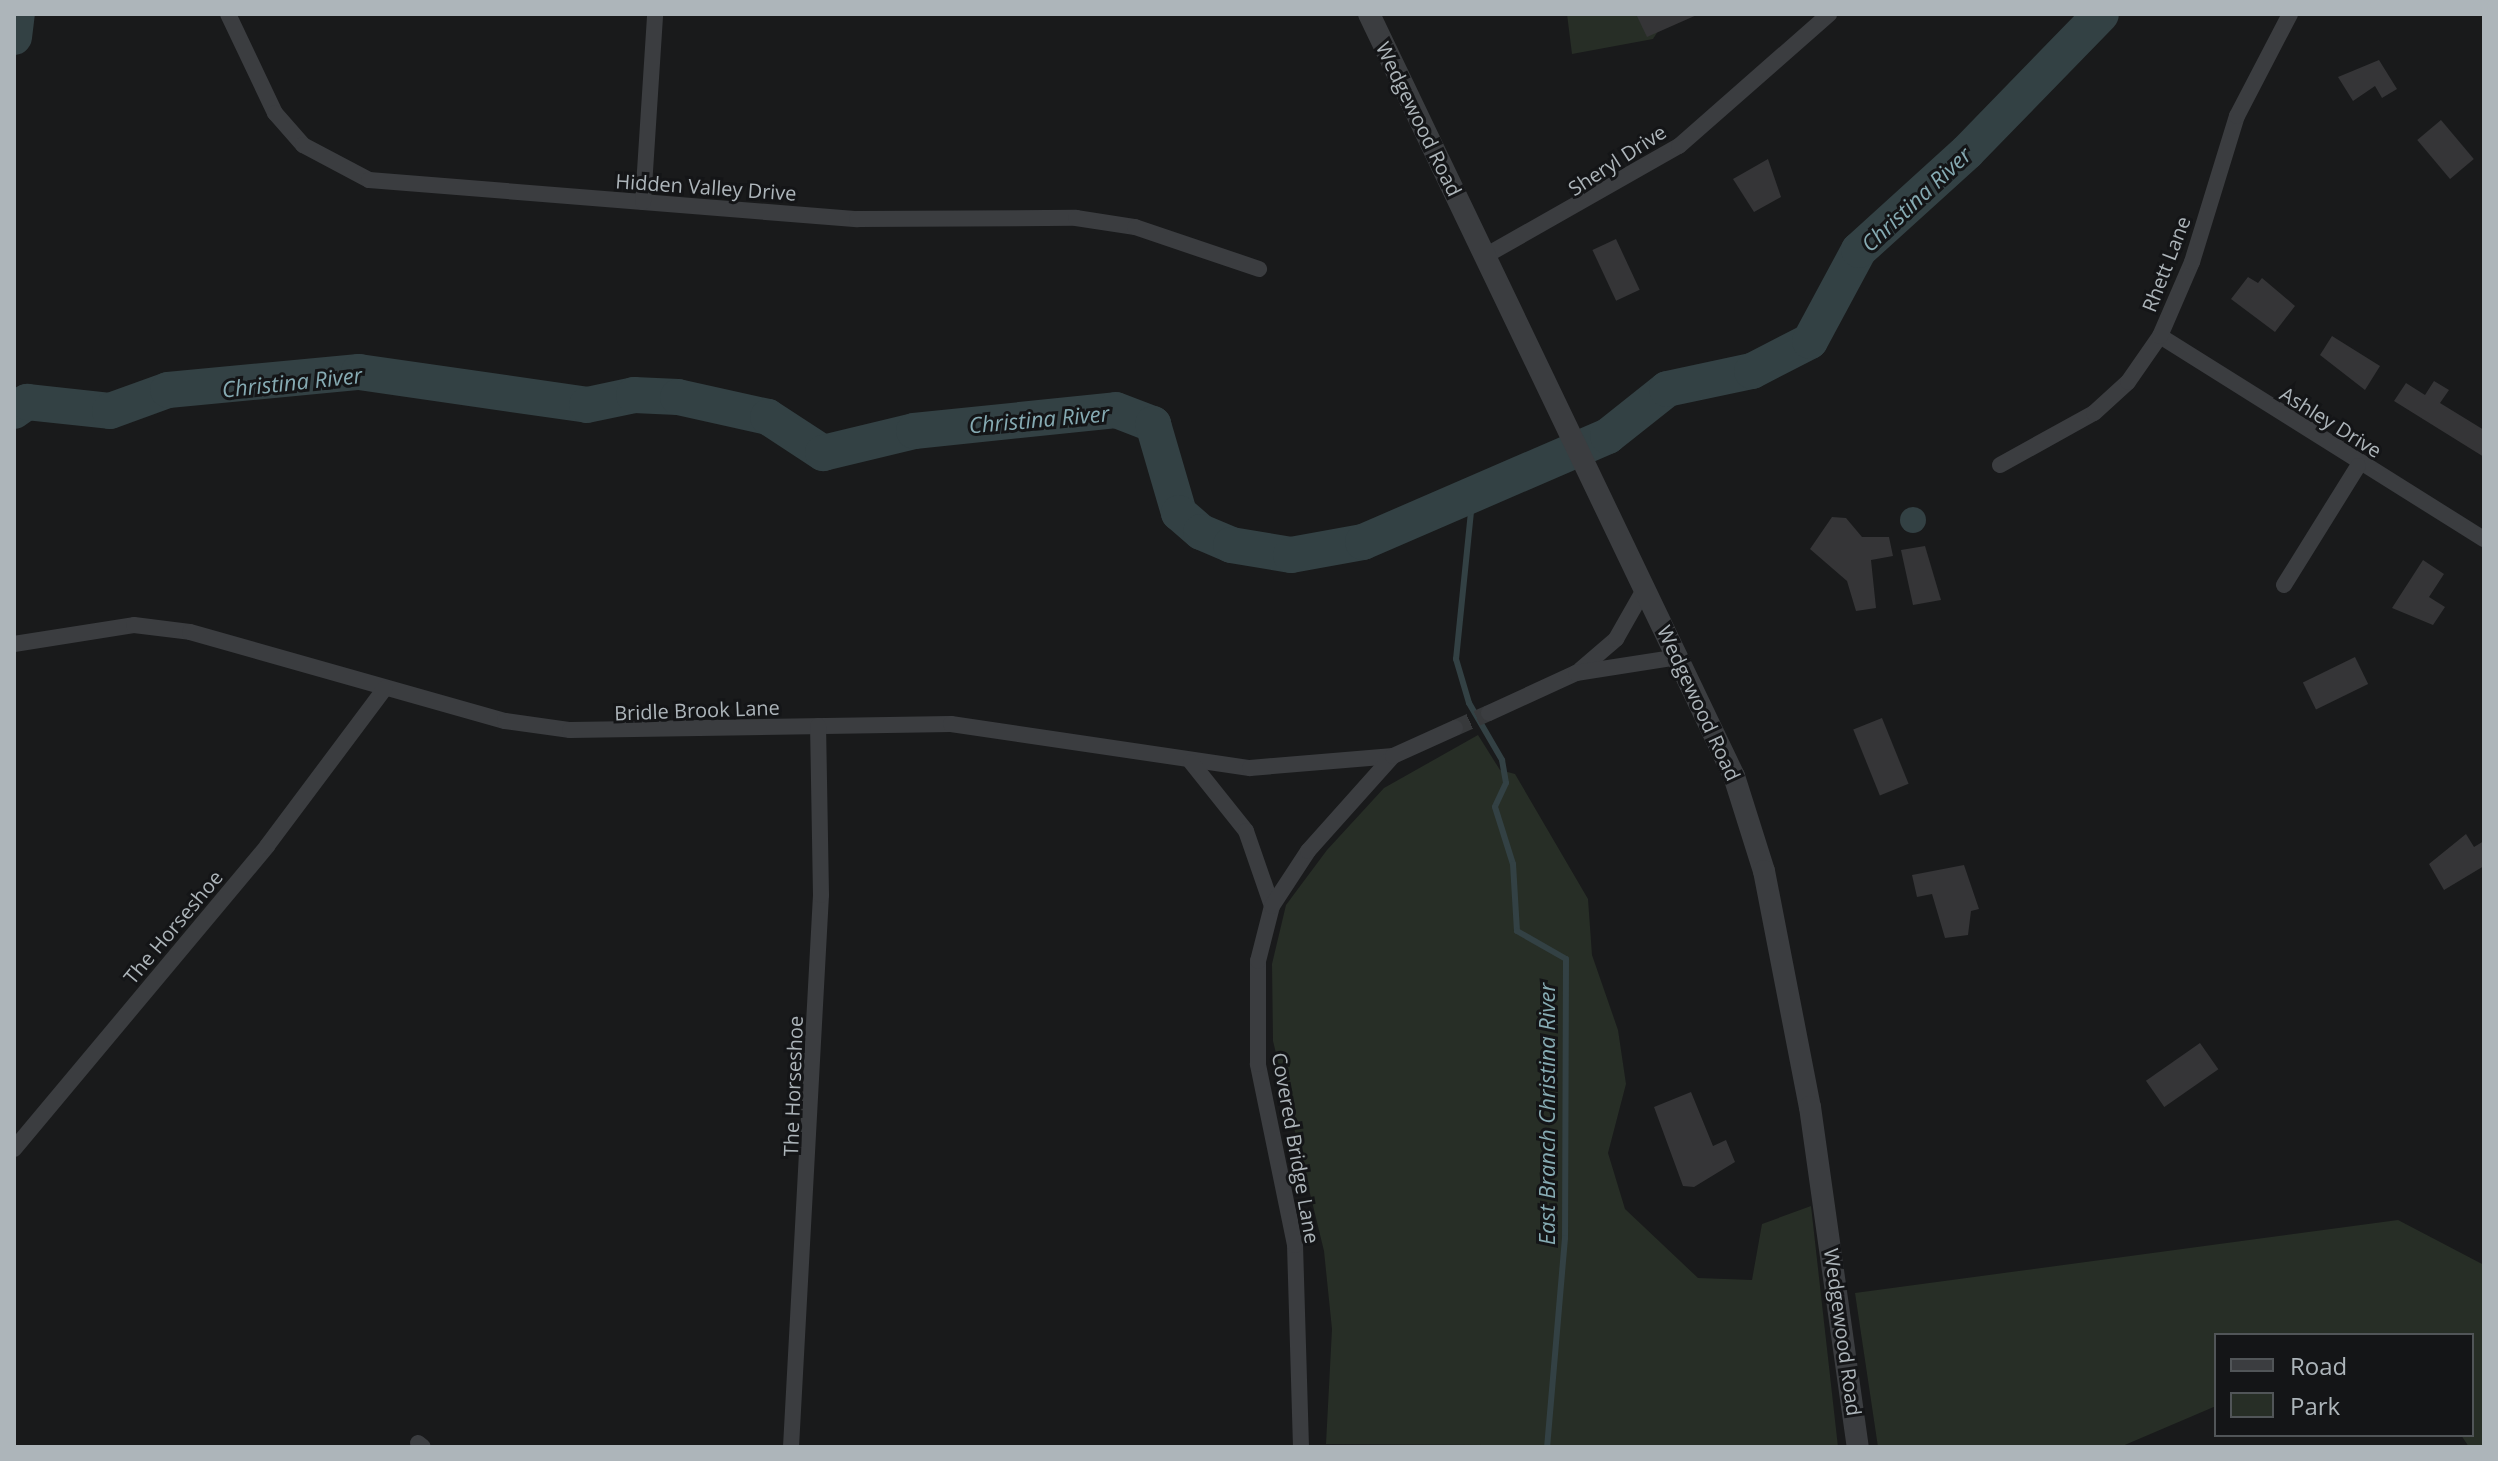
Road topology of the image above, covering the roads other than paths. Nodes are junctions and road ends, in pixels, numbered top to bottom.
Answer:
1 (228, 14) edge
2 (655, 14) edge
3 (1369, 14) edge
4 (1829, 14) edge
5 (2290, 14) edge
6 (643, 202) junction
7 (1485, 256) junction
8 (1259, 269) dead end
9 (2160, 336) junction
10 (2000, 465) dead end
11 (2358, 466) junction
12 (2484, 539) edge
13 (2284, 585) dead end
14 (1645, 588) junction
15 (14, 644) edge
16 (1678, 657) junction
17 (1576, 673) junction
18 (385, 688) junction
19 (1489, 713) tunnel mouth
20 (818, 726) junction
21 (1455, 728) tunnel mouth
22 (1393, 756) junction
23 (1191, 762) junction
24 (1272, 906) junction
25 (14, 1149) edge
26 (791, 1447) edge
27 (1301, 1447) edge
28 (1858, 1447) edge

1 - 6 street, Hidden Valley Drive
2 - 6 street
3 - 7 street, Wedgewood Road
4 - 7 street, Sheryl Drive
5 - 9 street, Rhett Lane
6 - 8 street, Hidden Valley Drive
7 - 14 street, Wedgewood Road
9 - 10 street, Rhett Lane
9 - 11 street, Ashley Drive
11 - 12 street, Ashley Drive
11 - 13 street
14 - 16 street, Wedgewood Road
14 - 17 street
15 - 18 street, Bridle Brook Lane
16 - 17 street
16 - 28 street, Wedgewood Road
17 - 19 street
18 - 20 street, Bridle Brook Lane
18 - 25 street, The Horseshoe
20 - 23 street, Bridle Brook Lane
20 - 26 street, The Horseshoe
21 - 22 street, Covered Bridge Lane
22 - 23 street, Bridle Brook Lane
22 - 24 street, Covered Bridge Lane
23 - 24 street
24 - 27 street, Covered Bridge Lane

